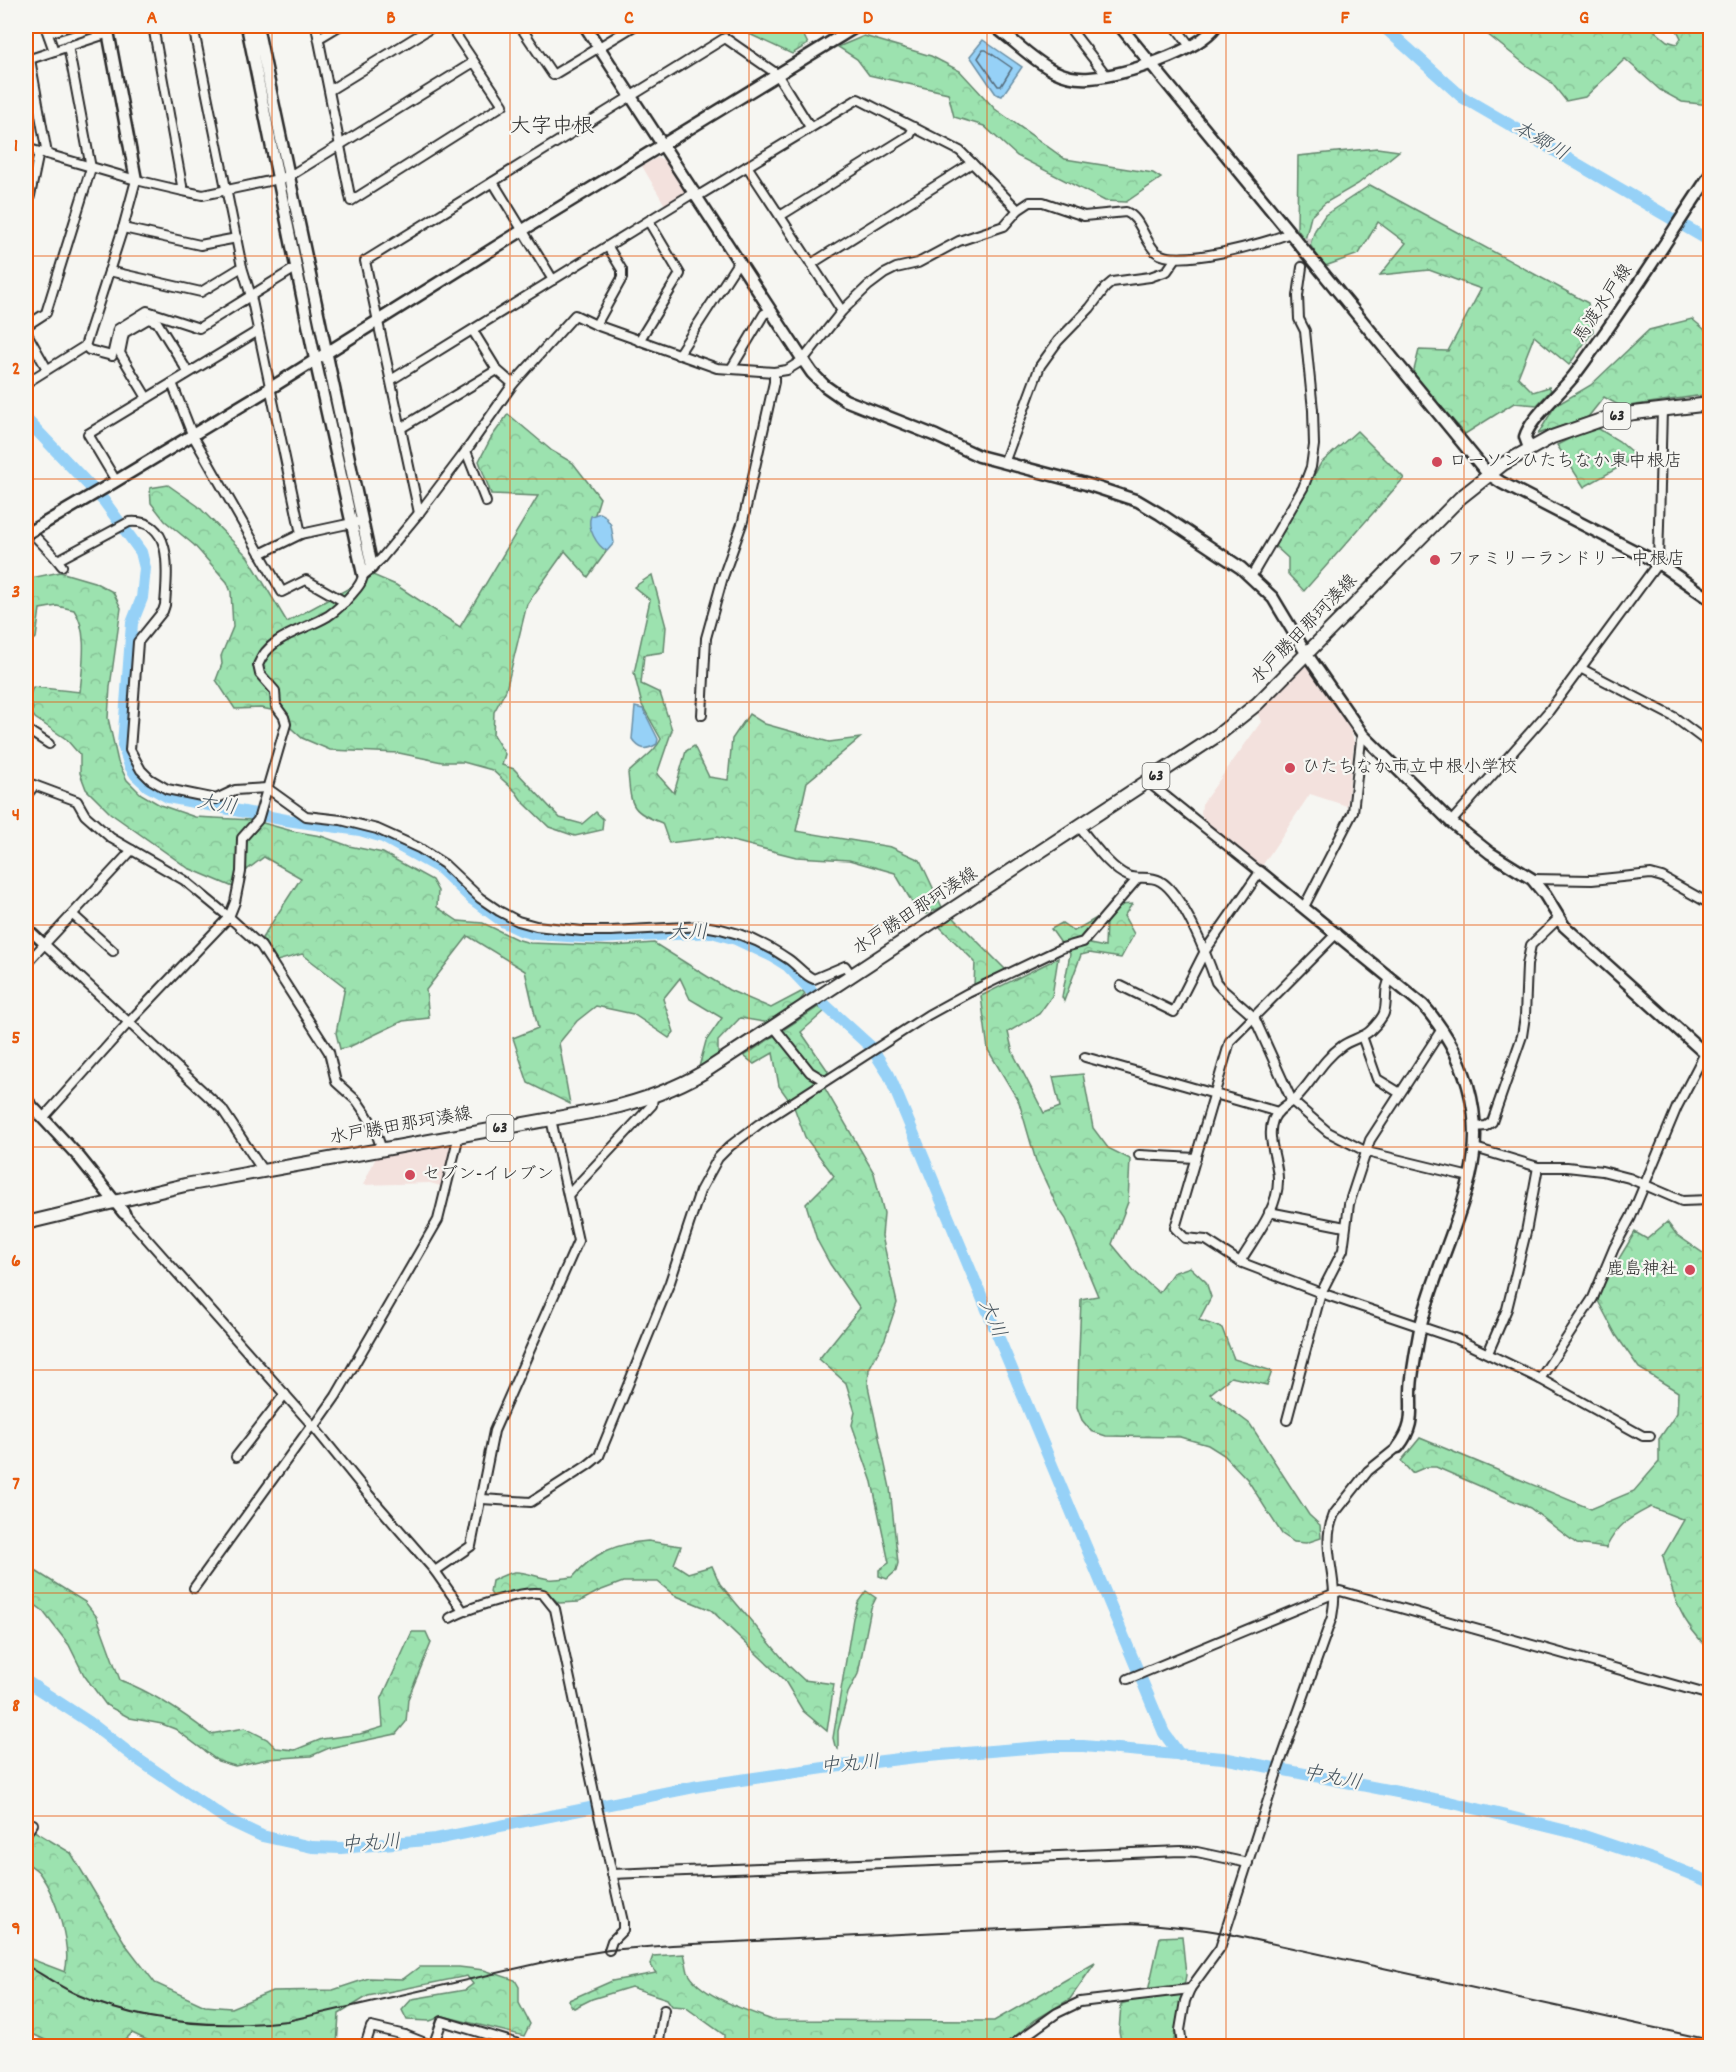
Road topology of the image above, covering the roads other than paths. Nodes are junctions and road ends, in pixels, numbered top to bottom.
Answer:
1 (71, 26) edge
2 (153, 26) edge
3 (193, 26) edge
4 (247, 26) edge
5 (257, 26) edge
6 (316, 26) edge
7 (339, 26) edge
8 (434, 26) edge
9 (450, 26) edge
10 (520, 26) edge
11 (585, 26) edge
12 (634, 26) edge
13 (857, 26) edge
14 (1068, 26) edge
15 (1120, 26) edge
16 (1175, 26) edge
17 (1216, 26) edge
18 (1001, 27) edge
19 (46, 29) edge
20 (108, 29) edge
21 (319, 38) junction
22 (68, 46) junction
23 (1190, 46) junction
24 (599, 47) junction
25 (54, 51) junction
26 (28, 60) edge
27 (474, 62) junction
28 (1150, 64) junction
29 (777, 74) junction
30 (1106, 75) junction
31 (330, 90) junction
32 (632, 96) junction
33 (810, 127) junction
34 (914, 128) junction
35 (340, 144) junction
36 (664, 145) junction
37 (26, 148) edge
38 (43, 153) junction
39 (972, 163) junction
40 (747, 166) junction
41 (91, 168) junction
42 (1710, 175) edge
43 (283, 178) junction
44 (136, 180) junction
45 (493, 182) junction
46 (227, 190) junction
47 (183, 191) junction
48 (697, 194) junction
49 (1018, 210) junction
50 (26, 215) edge
51 (780, 216) junction
52 (649, 222) junction
53 (123, 228) junction
54 (523, 230) junction
55 (1290, 233) junction
56 (237, 238) junction
57 (608, 247) junction
58 (1176, 258) junction
59 (739, 261) junction
60 (811, 264) junction
61 (242, 267) junction
62 (297, 267) junction
63 (1302, 267) tunnel mouth
64 (109, 272) junction
65 (553, 280) junction
66 (251, 296) junction
67 (771, 310) junction
68 (842, 311) junction
69 (378, 320) junction
70 (596, 325) junction
71 (26, 326) edge
72 (258, 331) junction
73 (473, 331) junction
74 (26, 332) edge
75 (639, 340) junction
76 (85, 346) junction
77 (327, 352) junction
78 (678, 355) junction
79 (315, 359) junction
80 (803, 360) junction
81 (47, 369) junction
82 (731, 369) junction
83 (497, 370) junction
84 (188, 372) junction
85 (774, 372) junction
86 (391, 380) junction
87 (172, 383) junction
88 (26, 384) edge
89 (513, 384) junction
90 (269, 389) junction
91 (147, 398) junction
92 (1710, 404) edge
93 (1662, 409) junction
94 (401, 428) junction
95 (192, 434) junction
96 (1528, 448) junction
97 (466, 452) junction
98 (1004, 463) junction
99 (1488, 474) junction
100 (116, 481) junction
101 (486, 502) dead end
102 (419, 513) junction
103 (357, 523) junction
104 (26, 526) edge
105 (26, 534) edge
106 (301, 534) junction
107 (260, 554) junction
108 (1658, 563) junction
109 (367, 571) junction
110 (1251, 577) junction
111 (1710, 599) edge
112 (345, 602) junction
113 (1306, 653) junction
114 (1581, 669) junction
115 (702, 715) dead end
116 (26, 729) edge
117 (1363, 735) junction
118 (50, 744) dead end
119 (1710, 744) edge
120 (26, 782) edge
121 (1148, 782) junction
122 (34, 786) junction
123 (267, 788) junction
124 (26, 796) edge
125 (1451, 822) junction
126 (1079, 827) junction
127 (132, 850) junction
128 (1260, 872) junction
129 (1138, 878) junction
130 (1532, 879) junction
131 (1710, 903) edge
132 (1304, 907) junction
133 (73, 915) junction
134 (229, 917) junction
135 (1559, 918) junction
136 (26, 927) edge
137 (1337, 933) junction
138 (44, 944) junction
139 (113, 951) dead end
140 (1204, 951) junction
141 (26, 964) edge
142 (852, 976) junction
143 (1391, 978) junction
144 (1120, 986) dead end
145 (1254, 1017) junction
146 (129, 1022) junction
147 (774, 1027) junction
148 (1442, 1029) junction
149 (1362, 1036) junction
150 (1708, 1056) edge
151 (1085, 1057) dead end
152 (825, 1081) junction
153 (1400, 1093) junction
154 (1214, 1094) junction
155 (653, 1097) junction
156 (26, 1100) edge
157 (1292, 1101) junction
158 (1278, 1112) junction
159 (44, 1117) junction
160 (551, 1119) junction
161 (1475, 1127) junction
162 (459, 1135) junction
163 (1475, 1148) junction
164 (377, 1149) junction
165 (1367, 1152) junction
166 (1139, 1155) dead end
167 (1196, 1158) junction
168 (1538, 1167) junction
169 (263, 1171) junction
170 (1470, 1177) junction
171 (1644, 1185) junction
172 (569, 1194) junction
173 (1710, 1200) edge
174 (114, 1201) junction
175 (1269, 1212) junction
176 (124, 1213) joint
177 (26, 1223) edge
178 (1346, 1227) junction
179 (1240, 1262) junction
180 (1321, 1293) junction
181 (1421, 1327) junction
182 (1488, 1353) junction
183 (1540, 1379) junction
184 (285, 1394) junction
185 (1287, 1420) dead end
186 (314, 1426) junction
187 (1650, 1436) dead end
188 (1398, 1448) joint
189 (236, 1457) dead end
190 (482, 1499) junction
191 (435, 1571) junction
192 (194, 1588) dead end
193 (1335, 1592) junction
194 (463, 1611) junction
195 (450, 1618) dead end
196 (1128, 1679) dead end
197 (1710, 1695) edge
198 (33, 1824) dead end
199 (26, 1833) edge
200 (1248, 1863) junction
201 (612, 1874) junction
202 (609, 1950) dead end
203 (1190, 1989) junction
204 (664, 2010) dead end
205 (405, 2035) junction
206 (364, 2046) edge
207 (401, 2046) edge
208 (433, 2046) edge
209 (525, 2046) edge
210 (658, 2046) edge
211 (1011, 2046) edge
212 (1182, 2046) edge

1 - 19 street
2 - 47 street
3 - 46 street
4 - 43 street
5 - 43 street
6 - 21 street
7 - 21 street
8 - 31 street
9 - 27 street
10 - 24 street
11 - 24 street
12 - 24 street
13 - 29 street
14 - 30 street
15 - 28 street
16 - 23 street
17 - 23 street
18 - 30 street
19 - 25 street
20 - 22 street
20 - 44 street
21 - 31 street
22 - 25 street
22 - 41 street
23 - 28 street
24 - 32 street
25 - 26 street
26 - 38 street
27 - 35 street
27 - 35 street
28 - 30 street
28 - 55 street
29 - 32 street
29 - 33 street
29 - 36 street
31 - 35 street
32 - 36 street
32 - 45 street
33 - 34 street
33 - 40 street
34 - 39 street
34 - 51 street
35 - 43 street
36 - 48 street
36 - 54 street
37 - 38 street
38 - 41 street
38 - 50 street
39 - 49 street
39 - 60 street
40 - 48 street
40 - 51 street
41 - 44 street
41 - 71 street
42 - 96 street, 馬渡水戸線
43 - 46 street
43 - 62 street
43 - 77 street
44 - 47 street
44 - 53 street
45 - 54 street
45 - 69 street
46 - 47 street
46 - 56 street
48 - 52 street
48 - 59 street
49 - 58 street
49 - 68 street
51 - 60 street
52 - 57 street
52 - 75 street
53 - 56 street
53 - 64 street
54 - 65 street
54 - 69 street
55 - 58 street
55 - 99 street
56 - 61 street
57 - 65 street
57 - 70 street
58 - 98 street
59 - 67 street
59 - 78 street
60 - 68 street
61 - 64 street
61 - 66 street
62 - 66 street
62 - 79 street
63 - 110 street
64 - 76 street
65 - 73 street
66 - 72 street
66 - 76 street
67 - 80 street
67 - 82 street
68 - 80 street
69 - 77 street
69 - 86 street
70 - 75 street
70 - 89 street
72 - 84 street
72 - 90 street
73 - 83 street
73 - 86 street
74 - 81 street
75 - 78 street
76 - 81 street
77 - 79 street
77 - 103 street
78 - 82 street
79 - 90 street
79 - 103 street
80 - 85 street
80 - 98 street
81 - 88 street
82 - 85 street
83 - 89 street
83 - 94 street
84 - 87 street
84 - 91 street
85 - 115 street
86 - 94 street
87 - 91 street
87 - 95 street
89 - 97 street
90 - 95 street
90 - 106 street
91 - 100 street
92 - 93 main road, 水戸勝田那珂湊線 / 63
93 - 96 main road, 水戸勝田那珂湊線 / 63
93 - 108 street
94 - 102 street
95 - 100 street
95 - 107 street
96 - 99 main road, 水戸勝田那珂湊線 / 63
97 - 101 street
97 - 102 street
98 - 110 street
99 - 108 street
99 - 113 main road, 水戸勝田那珂湊線 / 63
100 - 105 street, bridge
102 - 109 street
103 - 106 street
103 - 109 street
104 - 123 street
106 - 107 street
107 - 112 street
108 - 111 street
108 - 114 street
109 - 112 street
110 - 113 street
112 - 123 street
113 - 117 street
113 - 121 main road, 水戸勝田那珂湊線 / 63
114 - 119 street
114 - 125 street
116 - 118 street
117 - 125 street
117 - 132 street
120 - 122 street
121 - 126 main road, 水戸勝田那珂湊線 / 63
121 - 128 street
122 - 124 street
122 - 127 street
123 - 134 street
123 - 142 street
125 - 130 street
126 - 129 street
126 - 142 main road, 水戸勝田那珂湊線 / 63
127 - 133 street
127 - 134 street
128 - 132 street
128 - 140 street
129 - 140 street
129 - 152 street
130 - 131 street
130 - 135 street
132 - 137 street
133 - 138 street
133 - 139 street
134 - 146 street
134 - 164 street
135 - 150 street
135 - 161 street
136 - 138 street
137 - 143 street
137 - 145 street
138 - 141 street
138 - 146 street
140 - 144 street
140 - 145 street
142 - 147 main road, 水戸勝田那珂湊線 / 63
143 - 148 street
143 - 149 street
145 - 154 street
145 - 157 street
146 - 159 street
146 - 169 street
147 - 152 street
147 - 155 main road, 水戸勝田那珂湊線 / 63
148 - 153 street
148 - 161 street
149 - 153 street
149 - 157 street
150 - 171 street
151 - 154 street
152 - 190 street
153 - 165 street
154 - 158 street
154 - 167 street
155 - 160 main road, 水戸勝田那珂湊線 / 63
155 - 172 street
156 - 159 street
157 - 158 street
157 - 165 street
158 - 175 street
159 - 174 street
160 - 162 main road, 水戸勝田那珂湊線 / 63
160 - 172 street
161 - 163 street
162 - 164 main road, 水戸勝田那珂湊線 / 63
162 - 186 street
163 - 168 street
163 - 170 street
164 - 169 main road, 水戸勝田那珂湊線 / 63
165 - 170 street
165 - 178 street
166 - 167 street
167 - 179 street
168 - 171 street
168 - 182 street
169 - 174 main road, 水戸勝田那珂湊線 / 63
170 - 181 street
171 - 173 street
171 - 183 street
172 - 190 street
174 - 176 street
174 - 177 main road, 水戸勝田那珂湊線 / 63
175 - 178 street
175 - 179 street
176 - 184 street
178 - 180 street
179 - 180 street
180 - 181 street
180 - 185 street
181 - 182 street
181 - 188 street
182 - 183 street
183 - 187 street
184 - 186 street
184 - 189 street
186 - 191 street
186 - 192 street
188 - 193 street
190 - 191 street
191 - 194 street
193 - 196 street
193 - 197 street
193 - 200 street
194 - 195 street
194 - 201 street
198 - 199 street
200 - 201 street
200 - 203 street
201 - 202 street
203 - 211 street
203 - 212 street
204 - 210 street
205 - 206 street
205 - 207 street
205 - 208 street
208 - 209 street

